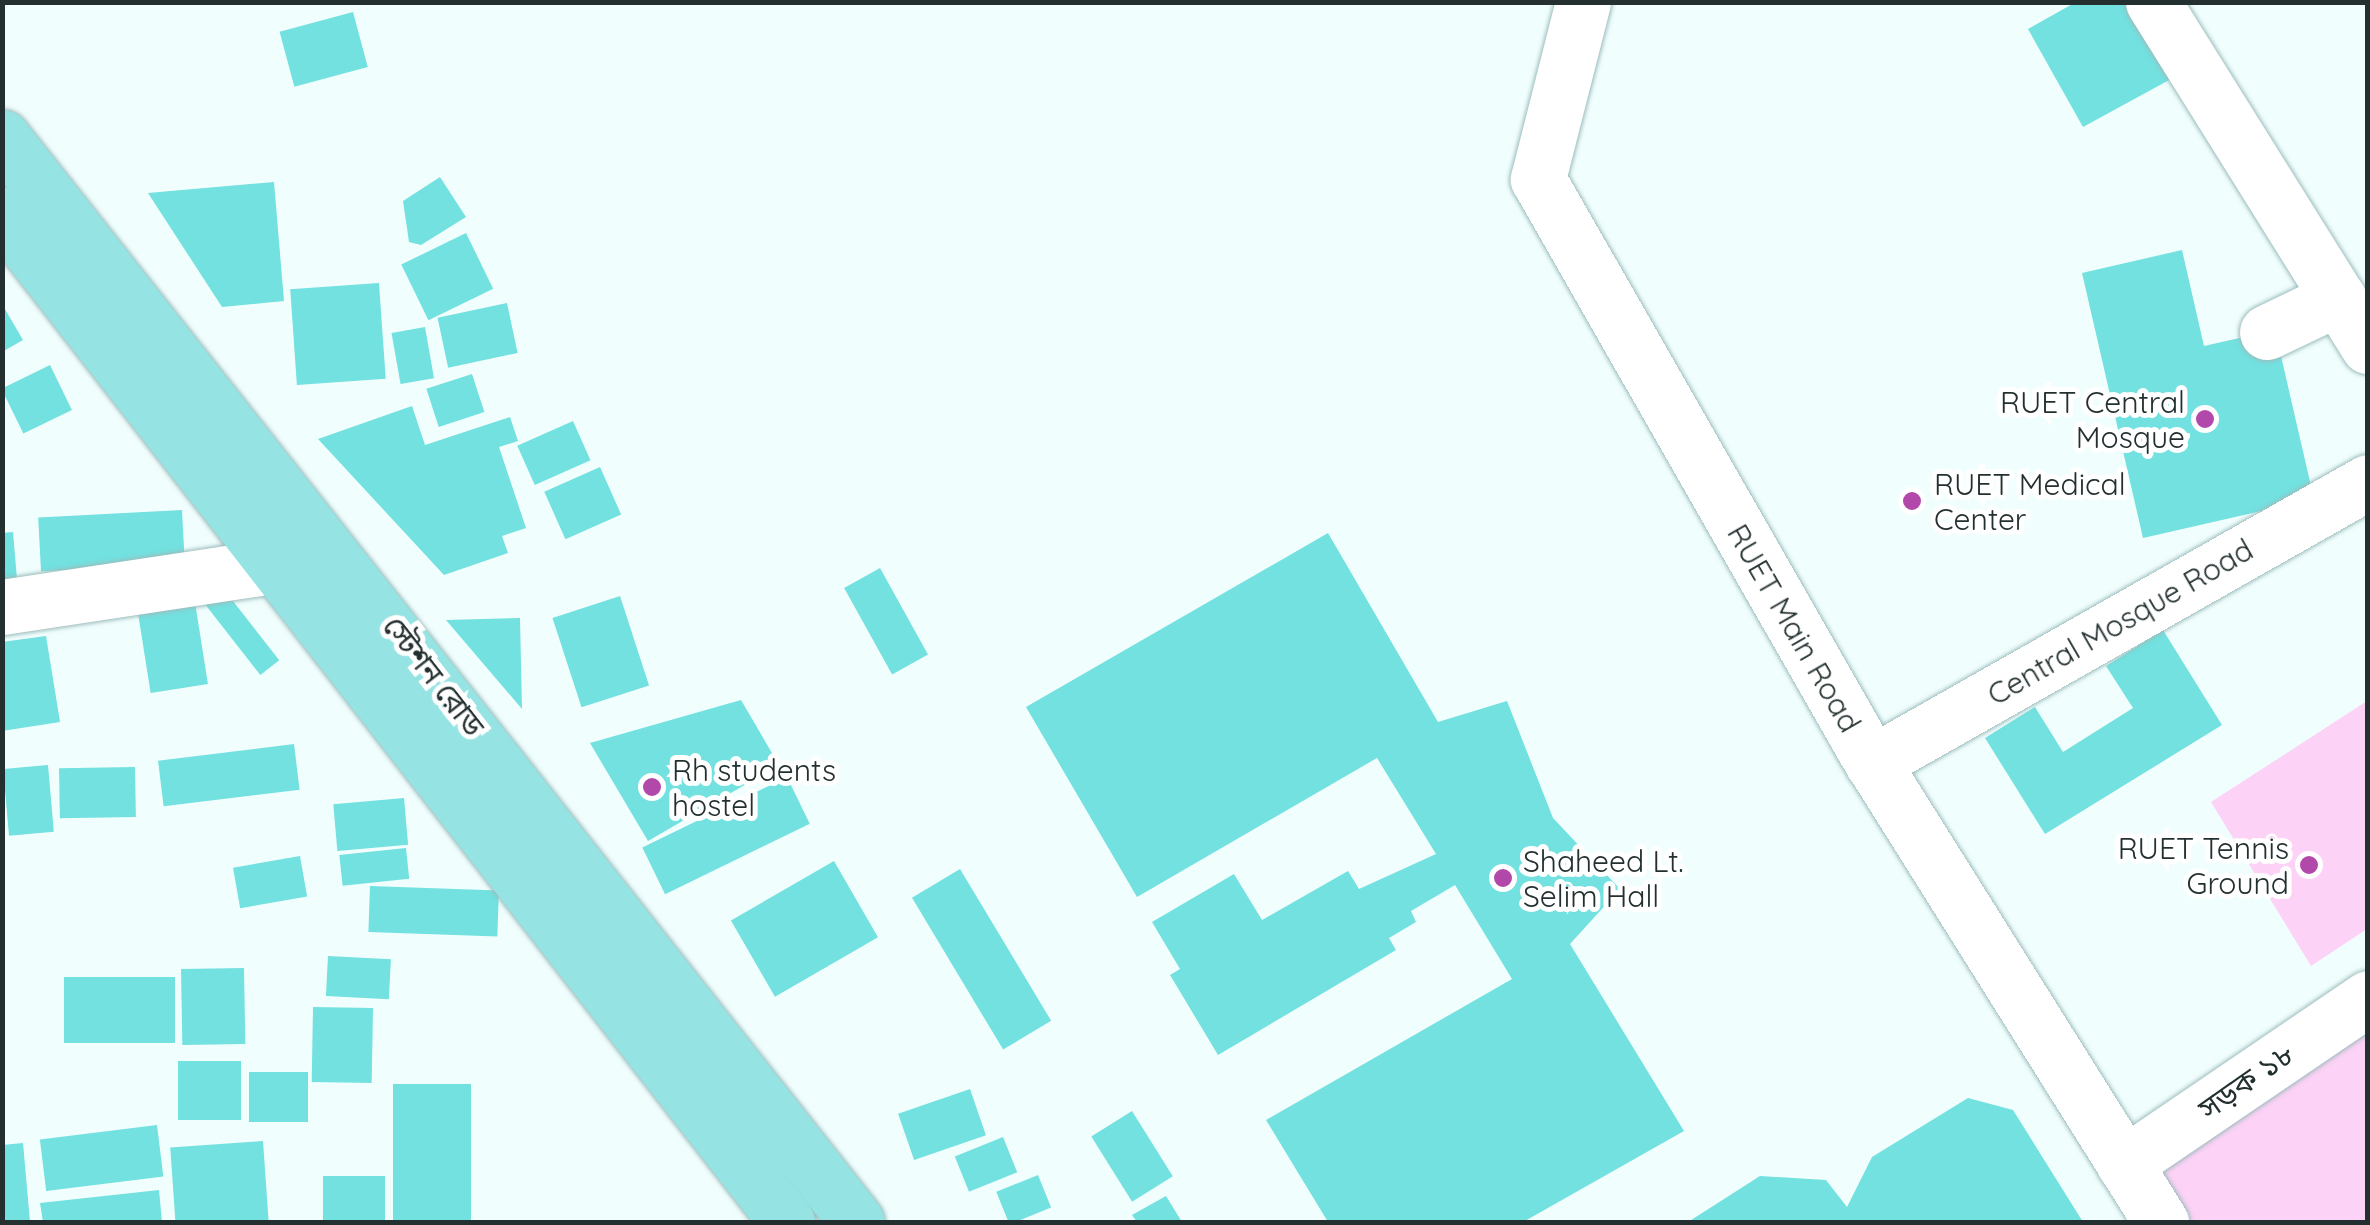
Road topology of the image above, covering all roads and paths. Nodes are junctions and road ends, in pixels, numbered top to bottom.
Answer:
1 (1583, 2) edge
2 (2153, 2) edge
3 (2, 137) edge
4 (2, 214) edge
5 (2338, 298) junction
6 (2267, 332) dead end
7 (2368, 346) edge
8 (2334, 494) edge
9 (340, 555) junction
10 (286, 567) junction
11 (2, 607) edge
12 (1872, 762) junction
13 (2368, 998) edge
14 (2124, 1164) junction
15 (774, 1220) edge
16 (857, 1222) edge
17 (2161, 1222) edge

1 - 12 street, RUET Main Road
2 - 5 street
3 - 9 main road, স্টেশন রোড
4 - 10 main road, স্টেশন রোড
5 - 6 street
5 - 7 street
8 - 12 street, Central Mosque Road
9 - 10 street
9 - 16 main road, স্টেশন রোড
10 - 11 street
10 - 15 main road, স্টেশন রোড
12 - 14 street, RUET Main Road
13 - 14 street, সড়ক ১৮
14 - 17 street, RUET Main Road

